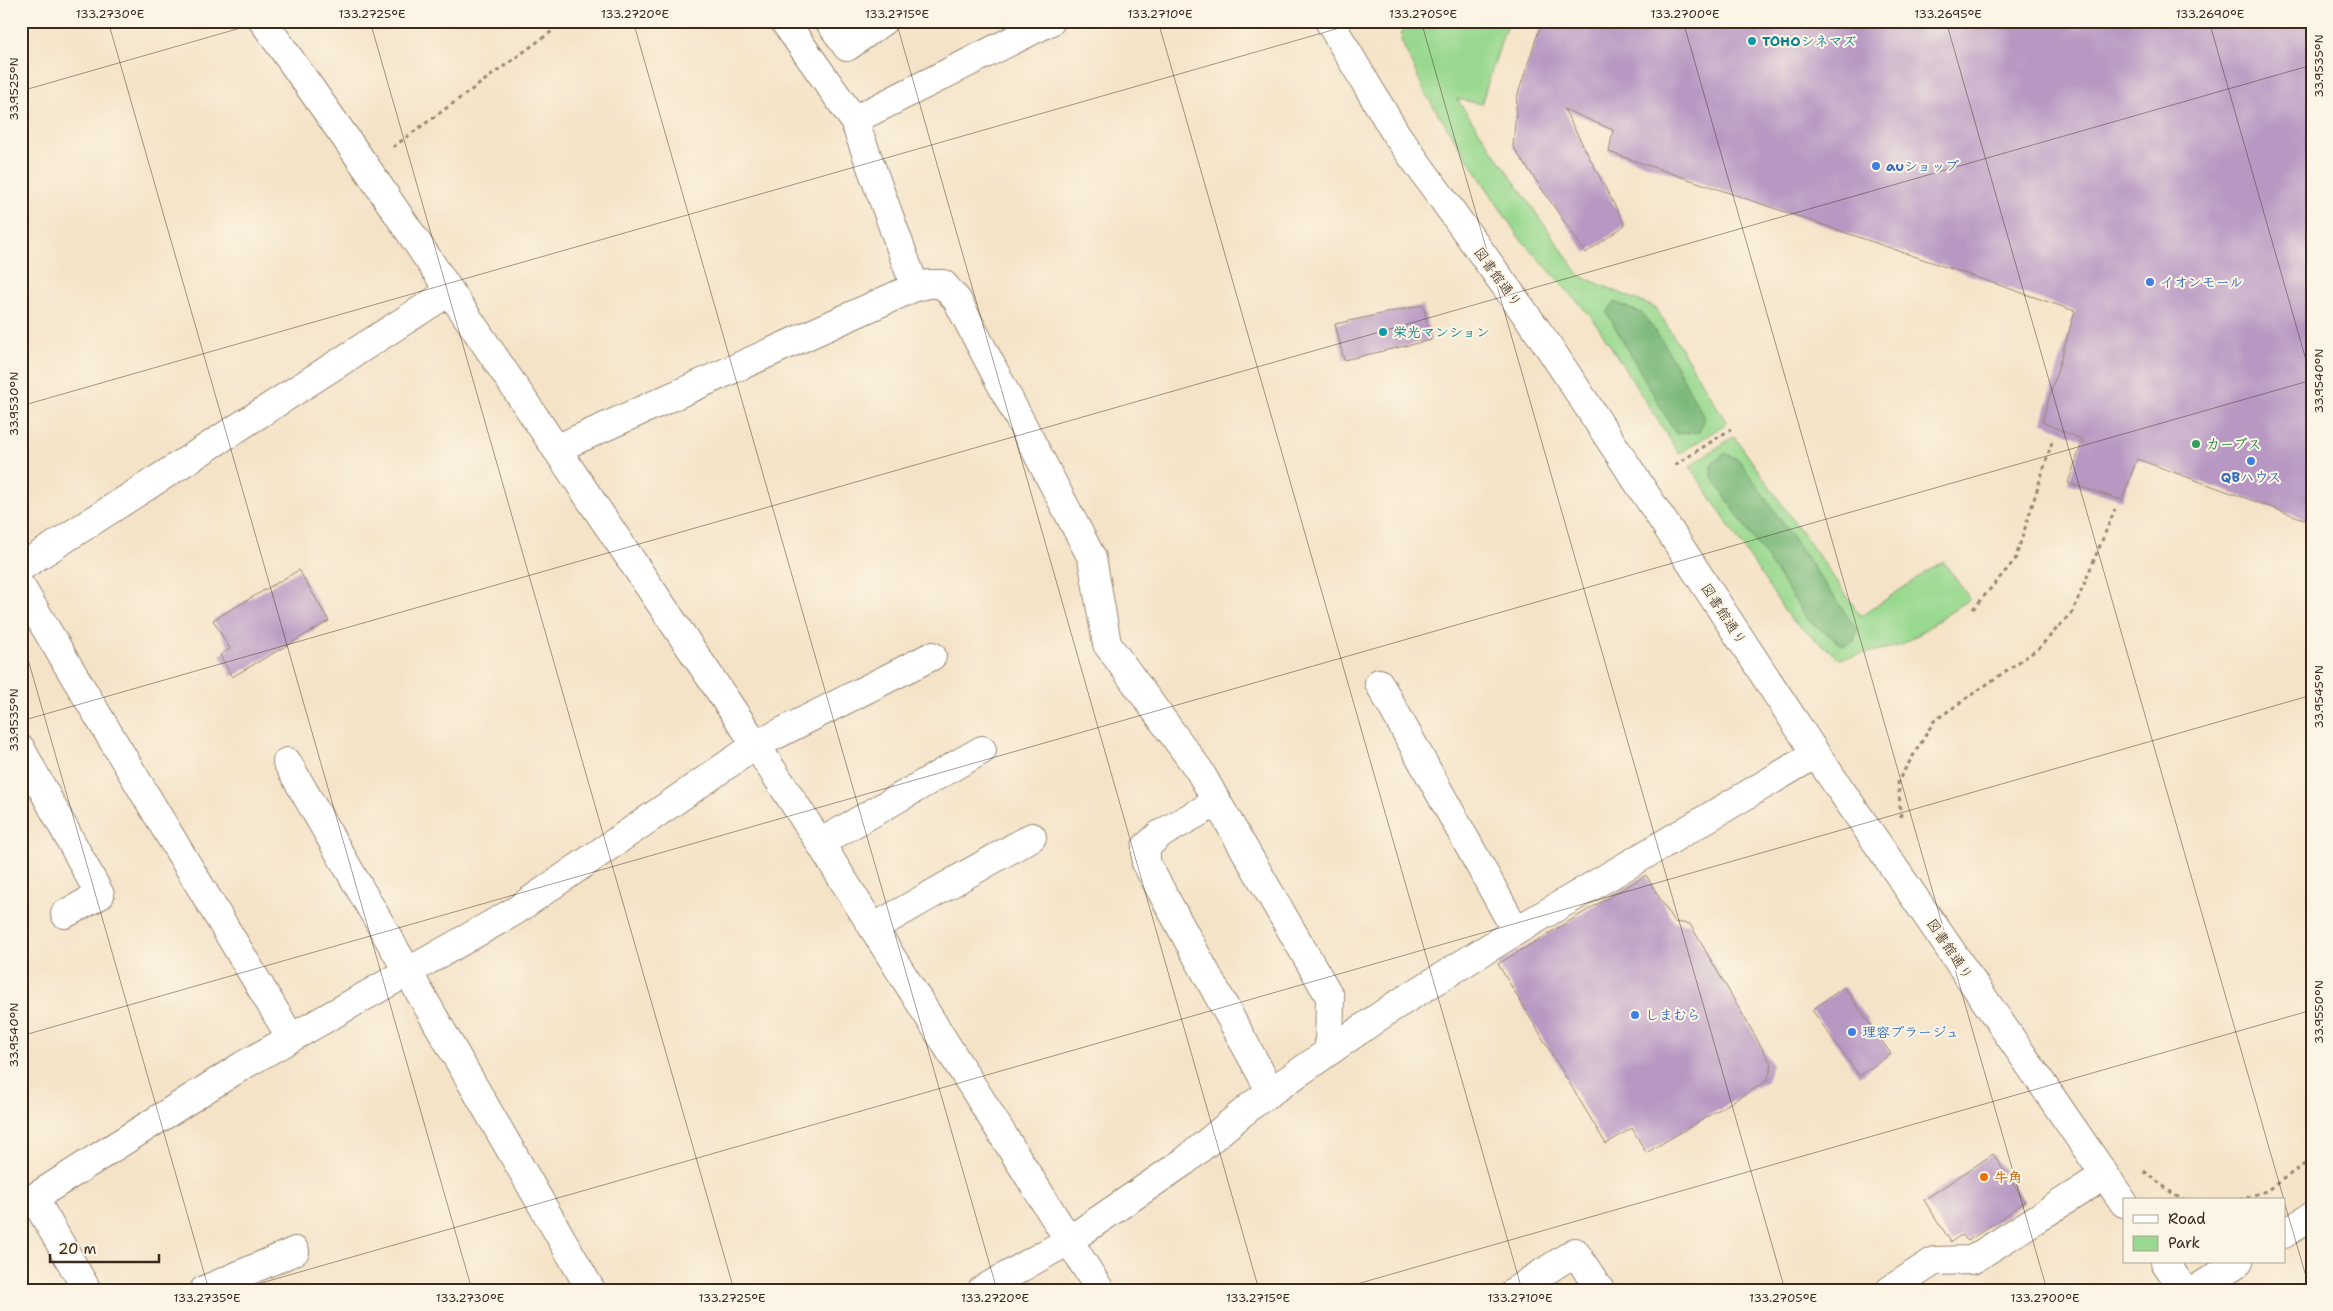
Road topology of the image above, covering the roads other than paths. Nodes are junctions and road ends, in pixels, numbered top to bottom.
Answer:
1 (263, 21) edge
2 (784, 21) edge
3 (829, 21) edge
4 (883, 21) edge
5 (1051, 21) edge
6 (1329, 21) edge
7 (854, 120) junction
8 (915, 287) junction
9 (449, 292) junction
10 (556, 449) junction
11 (21, 567) edge
12 (21, 588) edge
13 (932, 656) dead end
14 (1380, 683) dead end
15 (756, 745) junction
16 (21, 749) edge
17 (982, 750) dead end
18 (1816, 754) junction
19 (287, 762) dead end
20 (1217, 802) junction
21 (1032, 838) dead end
22 (820, 843) junction
23 (65, 914) dead end
24 (873, 928) junction
25 (1516, 931) junction
26 (408, 972) junction
27 (291, 1038) junction
28 (1329, 1051) junction
29 (1272, 1092) junction
30 (2105, 1175) junction
31 (27, 1202) edge
32 (2123, 1202) edge
33 (2312, 1216) edge
34 (2286, 1233) edge
35 (1068, 1240) junction
36 (295, 1251) dead end
37 (2166, 1264) edge
38 (2236, 1264) edge
39 (87, 1290) edge
40 (204, 1290) edge
41 (591, 1290) edge
42 (982, 1290) edge
43 (1100, 1290) edge
44 (1516, 1290) edge
45 (1600, 1290) edge
46 (1890, 1290) edge
47 (2184, 1290) edge
48 (2195, 1290) edge

1 - 9 street
2 - 7 street
3 - 4 street
5 - 7 street
6 - 18 street, 図書館通り
7 - 8 street
8 - 10 street
8 - 20 street
9 - 10 street
9 - 11 street
10 - 15 street
12 - 27 street
13 - 15 street
14 - 25 street
15 - 22 street
15 - 26 street
16 - 23 street
17 - 22 street
18 - 25 street
18 - 30 street, 図書館通り
19 - 26 street
20 - 28 street
20 - 29 street
21 - 24 street
22 - 24 street
24 - 35 street
25 - 28 street
26 - 27 street
26 - 41 street
27 - 31 street
28 - 29 street
29 - 35 street
30 - 32 street, 図書館通り
30 - 46 street
31 - 39 street
33 - 34 street
35 - 42 street
35 - 43 street
36 - 40 street
37 - 47 street
38 - 48 street
44 - 45 street

